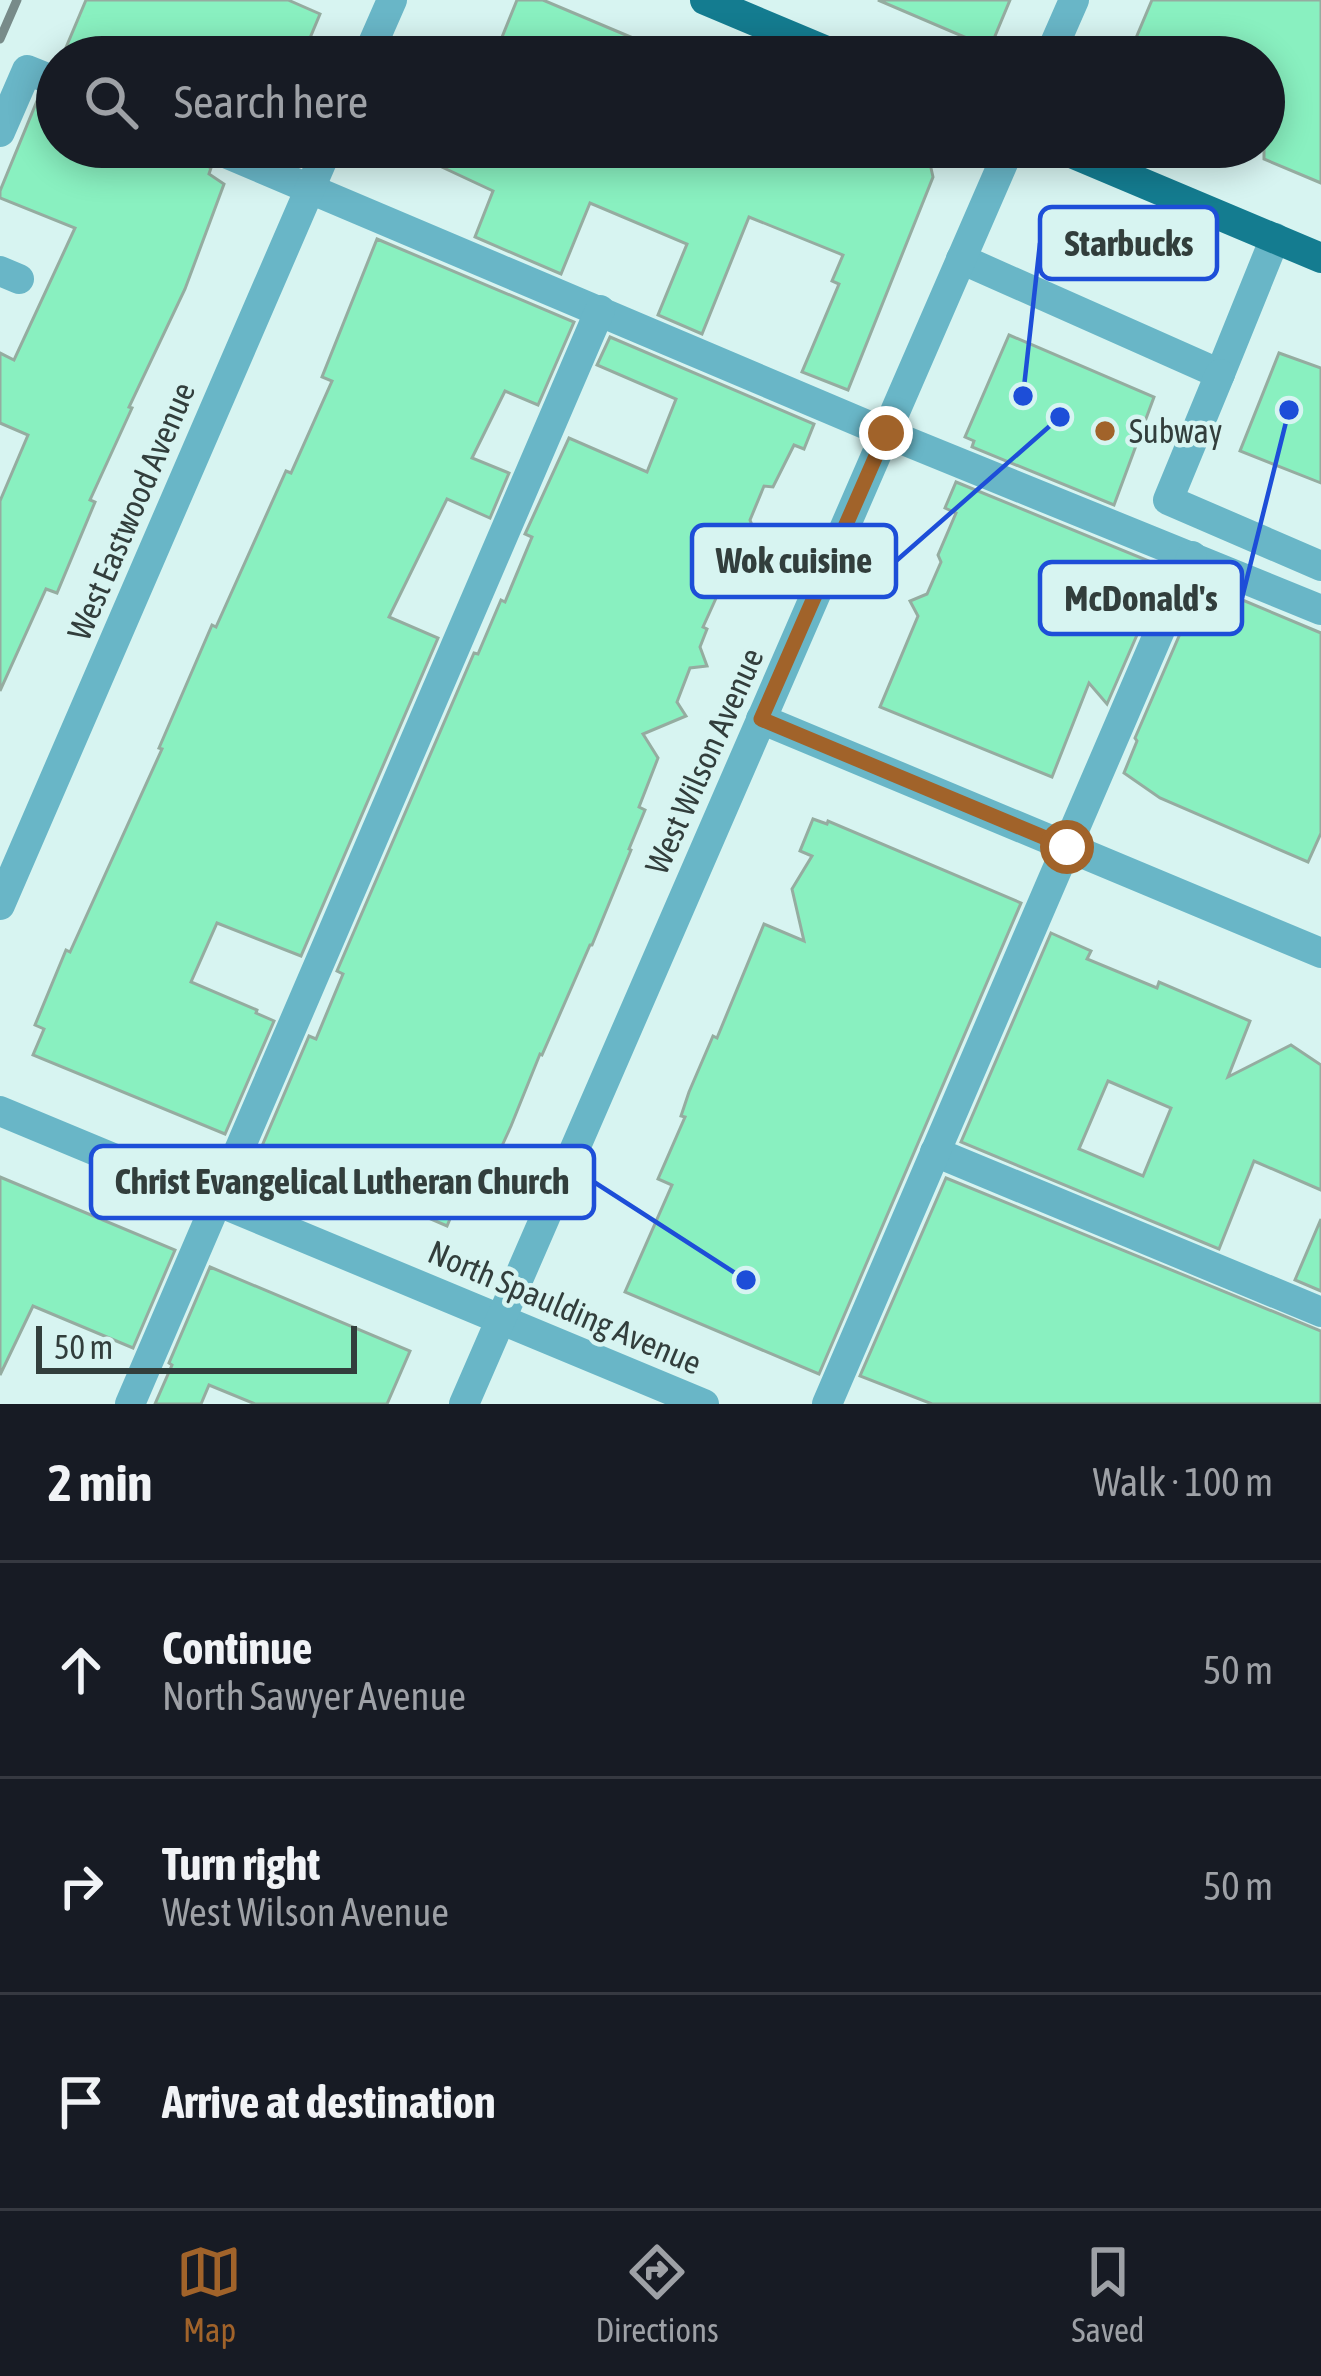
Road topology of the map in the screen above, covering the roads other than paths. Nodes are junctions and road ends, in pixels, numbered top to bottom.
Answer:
1 (392, 0) edge
2 (705, 0) edge
3 (1074, 0) edge
4 (376, 36) edge
5 (791, 36) edge
6 (1058, 36) edge
7 (36, 74) edge
8 (0, 132) edge
9 (262, 168) edge
10 (319, 168) edge
11 (1001, 168) edge
12 (1107, 168) edge
13 (310, 188) junction
14 (1275, 238) junction
15 (1321, 258) edge
16 (961, 259) junction
17 (599, 310) junction
18 (1220, 374) junction
19 (886, 433) junction
20 (1192, 556) junction
21 (1321, 566) edge
22 (1321, 610) edge
23 (761, 719) junction
24 (1067, 847) junction
25 (0, 904) edge
26 (1321, 953) edge
27 (0, 1111) edge
28 (935, 1152) junction
29 (218, 1201) junction
30 (1321, 1312) edge
31 (501, 1319) junction
32 (130, 1404) edge
33 (464, 1404) edge
34 (704, 1404) edge
35 (826, 1404) edge

1 - 4 street
2 - 5 main road
3 - 6 street
7 - 8 street
9 - 13 street
10 - 13 street, West Eastwood Avenue
11 - 16 street, West Wilson Avenue
12 - 14 main road
13 - 17 street
13 - 25 street, West Eastwood Avenue
14 - 15 main road
14 - 18 street
16 - 18 street
16 - 19 street, West Wilson Avenue
17 - 19 street
17 - 29 street
18 - 21 street
19 - 20 street
19 - 23 street, West Wilson Avenue
20 - 22 street
20 - 24 street
23 - 24 street
23 - 31 street, West Wilson Avenue
24 - 26 street
24 - 28 street
27 - 29 street, North Spaulding Avenue
28 - 30 street
28 - 35 street
29 - 31 street, North Spaulding Avenue
29 - 32 street
31 - 33 street, West Wilson Avenue
31 - 34 street, North Spaulding Avenue

